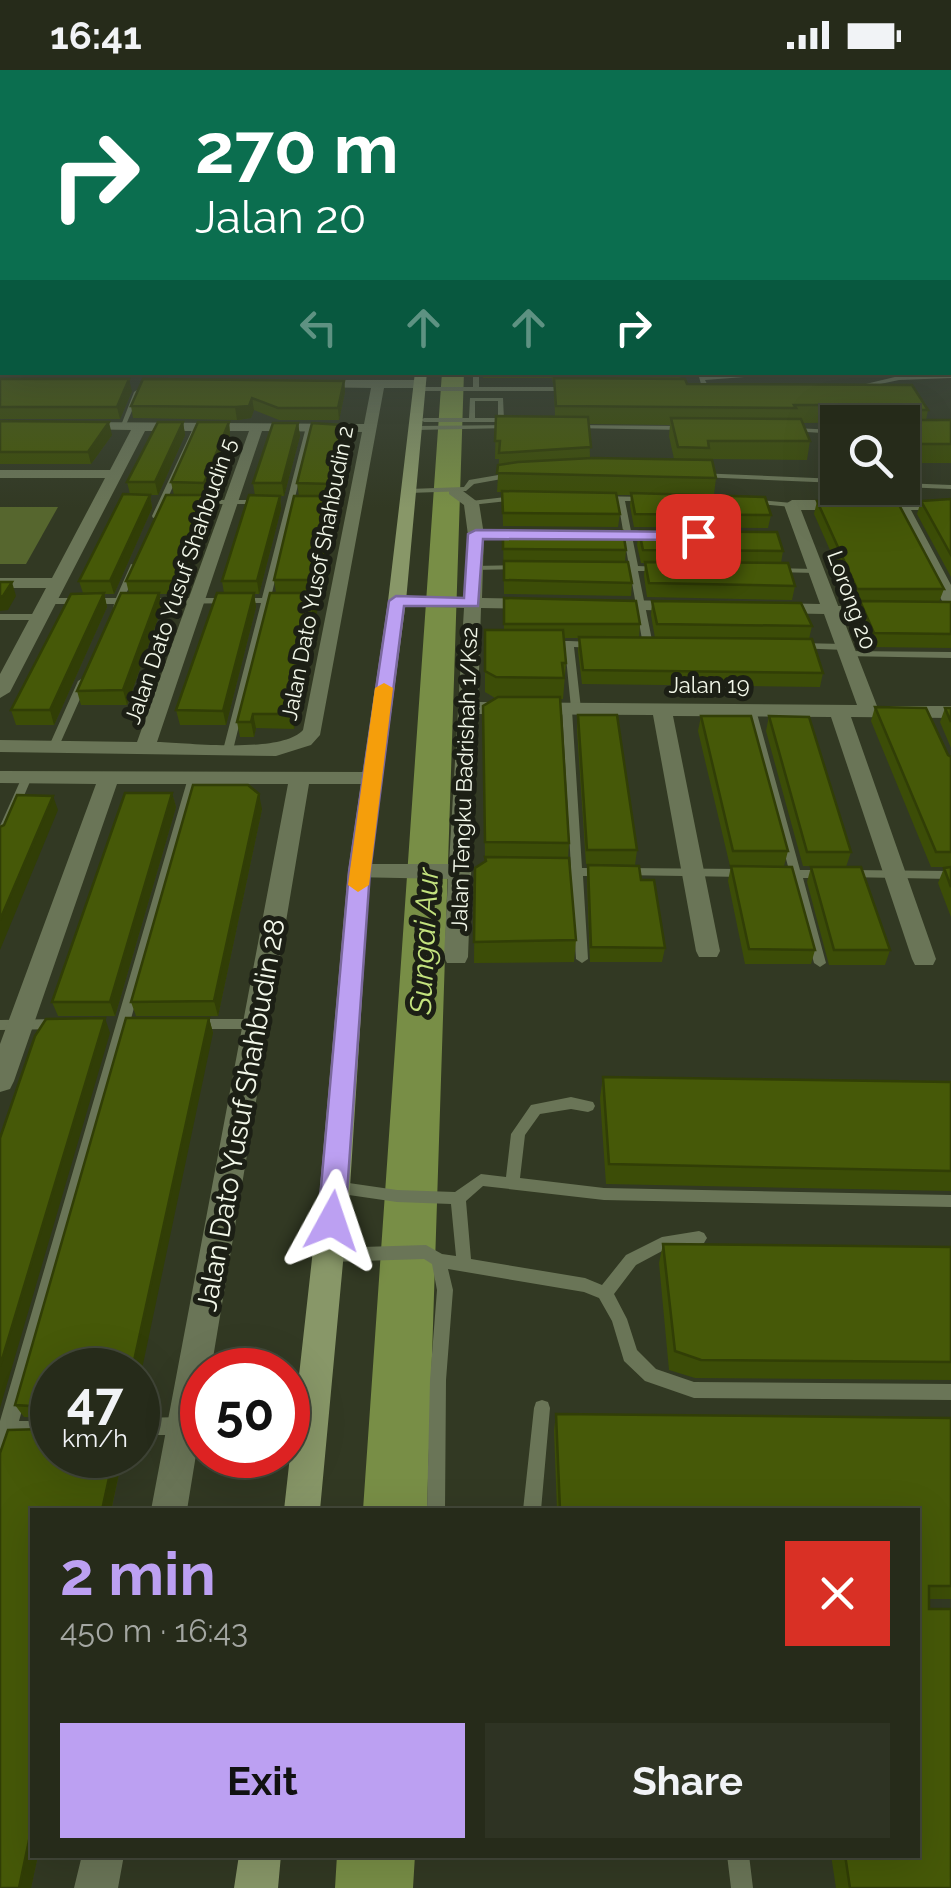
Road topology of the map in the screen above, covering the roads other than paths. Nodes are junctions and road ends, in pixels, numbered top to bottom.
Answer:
1 (476, 375) edge
2 (698, 375) edge
3 (874, 375) edge
4 (951, 376) edge
5 (378, 377) edge
6 (299, 378) edge
7 (421, 380) edge
8 (875, 382) junction
9 (124, 384) edge
10 (142, 384) joint
11 (574, 385) edge
12 (476, 386) junction
13 (840, 389) edge
14 (684, 390) edge
15 (701, 390) junction
16 (718, 391) edge
17 (472, 420) junction
18 (416, 424) junction
19 (444, 424) junction
20 (52, 426) edge
21 (131, 426) junction
22 (196, 427) junction
23 (256, 427) junction
24 (309, 427) junction
25 (515, 427) edge
26 (569, 427) edge
27 (367, 428) junction
28 (695, 428) edge
29 (786, 430) edge
30 (820, 431) edge
31 (681, 473) edge
32 (0, 474) edge
33 (115, 474) junction
34 (518, 475) edge
35 (820, 480) edge
36 (920, 486) edge
37 (951, 487) edge
38 (408, 491) junction
39 (446, 491) junction
40 (533, 498) edge
41 (586, 498) edge
42 (621, 498) junction
43 (660, 500) edge
44 (735, 500) edge
45 (147, 501) edge
46 (163, 502) junction
47 (231, 502) junction
48 (290, 502) junction
49 (306, 502) edge
50 (471, 502) junction
51 (792, 505) junction
52 (820, 505) edge
53 (901, 505) edge
54 (920, 505) edge
55 (951, 505) edge
56 (148, 534) edge
57 (476, 534) junction
58 (495, 535) dead end
59 (571, 535) edge
60 (628, 536) junction
61 (686, 536) edge
62 (784, 537) dead end
63 (804, 537) junction
64 (141, 551) edge
65 (526, 567) edge
66 (474, 568) junction
67 (598, 568) edge
68 (634, 568) junction
69 (668, 569) edge
70 (758, 570) edge
71 (816, 570) junction
72 (0, 582) edge
73 (58, 583) junction
74 (196, 600) junction
75 (265, 600) junction
76 (283, 600) edge
77 (119, 601) junction
78 (396, 601) junction
79 (951, 601) edge
80 (472, 602) junction
81 (547, 604) edge
82 (585, 604) edge
83 (641, 606) junction
84 (698, 606) edge
85 (755, 607) edge
86 (830, 608) junction
87 (44, 609) junction
88 (882, 610) edge
89 (0, 617) edge
90 (111, 619) edge
91 (529, 644) edge
92 (569, 644) junction
93 (609, 645) edge
94 (628, 645) edge
95 (648, 645) junction
96 (668, 645) edge
97 (786, 646) edge
98 (846, 650) junction
99 (951, 655) edge
100 (9, 658) edge
101 (86, 674) edge
102 (0, 692) edge
103 (467, 708) junction
104 (571, 709) junction
105 (662, 710) junction
106 (752, 710) junction
107 (839, 711) junction
108 (869, 711) junction
109 (951, 712) edge
110 (0, 746) edge
111 (54, 746) junction
112 (146, 749) junction
113 (228, 750) junction
114 (0, 777) edge
115 (27, 777) junction
116 (108, 778) junction
117 (194, 778) junction
118 (300, 778) junction
119 (371, 778) junction
120 (0, 838) edge
121 (449, 871) junction
122 (360, 872) junction
123 (538, 872) edge
124 (577, 872) junction
125 (693, 873) junction
126 (796, 874) junction
127 (895, 874) junction
128 (951, 875) edge
129 (708, 951) dead end
130 (456, 957) dead end
131 (582, 959) dead end
132 (924, 959) dead end
133 (820, 964) dead end
134 (72, 1024) edge
135 (106, 1024) edge
136 (124, 1024) junction
137 (143, 1024) edge
138 (181, 1024) edge
139 (257, 1024) junction
140 (10, 1025) edge
141 (0, 1081) edge
142 (588, 1106) dead end
143 (512, 1183) junction
144 (335, 1187) junction
145 (458, 1198) junction
146 (951, 1202) edge
147 (699, 1238) dead end
148 (328, 1255) junction
149 (433, 1256) junction
150 (464, 1264) junction
151 (604, 1293) junction
152 (200, 1348) edge
153 (951, 1392) edge
154 (542, 1408) dead end
155 (30, 1429) edge
156 (4, 1430) edge
157 (180, 1456) edge
158 (0, 1458) edge
159 (169, 1508) edge
160 (302, 1508) edge
161 (436, 1508) edge
162 (532, 1508) edge
163 (102, 1858) edge
164 (260, 1858) edge
165 (738, 1858) edge
166 (96, 1888) edge
167 (256, 1888) edge
168 (742, 1888) edge

1 - 12 lane
2 - 15 lane
3 - 8 lane
4 - 8 lane
5 - 6 street
5 - 7 street
5 - 27 street, Jalan Dato Yusof Shahbudin 2
7 - 12 lane
7 - 18 main road
8 - 13 lane
9 - 10 street
10 - 21 lane
11 - 12 lane
14 - 15 lane
15 - 16 lane
17 - 17 lane
17 - 19 lane
18 - 19 lane
18 - 38 main road
19 - 25 lane
20 - 21 street
21 - 22 street
21 - 33 street
22 - 23 street
22 - 46 lane
23 - 24 street
23 - 47 street, Jalan Dato Yusuf Shahbudin 5
24 - 27 street
24 - 48 lane
26 - 28 lane
27 - 113 street, Jalan Dato Yusof Shahbudin 2
29 - 30 lane
31 - 35 lane
32 - 33 street
33 - 73 street
34 - 39 lane
36 - 37 lane
38 - 39 lane
38 - 78 main road
39 - 50 street
40 - 50 lane
41 - 42 lane
42 - 43 lane
42 - 60 lane
44 - 51 lane
45 - 46 lane
46 - 47 lane
46 - 56 lane
47 - 48 lane
47 - 74 street, Jalan Dato Yusuf Shahbudin 5
48 - 49 lane
48 - 75 lane
50 - 57 street, Jalan Tengku Badrishah 1/Ks2
51 - 52 street
51 - 63 street, Lorong 20
53 - 79 street
54 - 55 street
57 - 58 street
57 - 66 street, Jalan Tengku Badrishah 1/Ks2
59 - 60 street
60 - 61 street
60 - 68 lane
62 - 63 street
63 - 71 street, Lorong 20
64 - 77 lane
65 - 66 lane
66 - 80 street, Jalan Tengku Badrishah 1/Ks2
67 - 68 lane
68 - 69 lane
68 - 83 lane
70 - 71 lane
71 - 86 street, Lorong 20
72 - 73 street
73 - 87 street
74 - 75 lane
74 - 77 lane
74 - 112 street, Jalan Dato Yusuf Shahbudin 5
75 - 76 lane
75 - 113 lane
77 - 87 lane
77 - 90 lane
78 - 80 street
78 - 119 main road
80 - 81 street
80 - 103 street, Jalan Tengku Badrishah 1/Ks2
82 - 83 street
83 - 84 street
83 - 95 lane
85 - 86 street
86 - 88 lane
86 - 98 street, Lorong 20
87 - 89 lane
87 - 100 street
91 - 92 lane
92 - 93 lane
92 - 104 lane
94 - 95 lane
95 - 96 lane
97 - 98 lane
98 - 99 lane
98 - 108 street, Lorong 20
100 - 102 street
101 - 111 lane
103 - 104 street, Jalan 19
103 - 121 street, Jalan Tengku Badrishah 1/Ks2
104 - 105 street, Jalan 19
104 - 124 lane
105 - 106 street, Jalan 19
105 - 125 street
106 - 107 street, Jalan 19
106 - 126 lane
107 - 108 street, Jalan 19
107 - 127 street
108 - 109 street, Jalan 19
110 - 111 street
111 - 112 street
112 - 113 street
114 - 115 street
115 - 116 street
115 - 120 lane
116 - 117 street
116 - 140 street
117 - 118 street
117 - 136 lane
118 - 119 street
118 - 139 street, Jalan Dato Yusuf Shahbudin 28
119 - 122 main road
121 - 122 street
121 - 130 street, Jalan Tengku Badrishah 1/Ks2
122 - 144 main road
123 - 124 lane
124 - 125 lane
124 - 131 lane
125 - 126 lane
125 - 129 street
126 - 127 lane
126 - 133 lane
127 - 128 lane
127 - 132 street
134 - 140 lane
135 - 136 lane
136 - 137 lane
136 - 156 lane
138 - 139 lane
139 - 152 street, Jalan Dato Yusuf Shahbudin 28
140 - 141 street
142 - 143 lane
143 - 145 lane
143 - 146 lane
144 - 145 lane
144 - 148 main road
145 - 150 lane
147 - 151 lane
148 - 149 lane
148 - 160 main road
149 - 150 lane
149 - 161 lane
150 - 151 lane
151 - 153 lane
154 - 162 lane
155 - 156 lane
156 - 158 lane
157 - 159 street, Jalan Dato Yusuf Shahbudin 28
163 - 166 street
164 - 167 main road
165 - 168 lane

